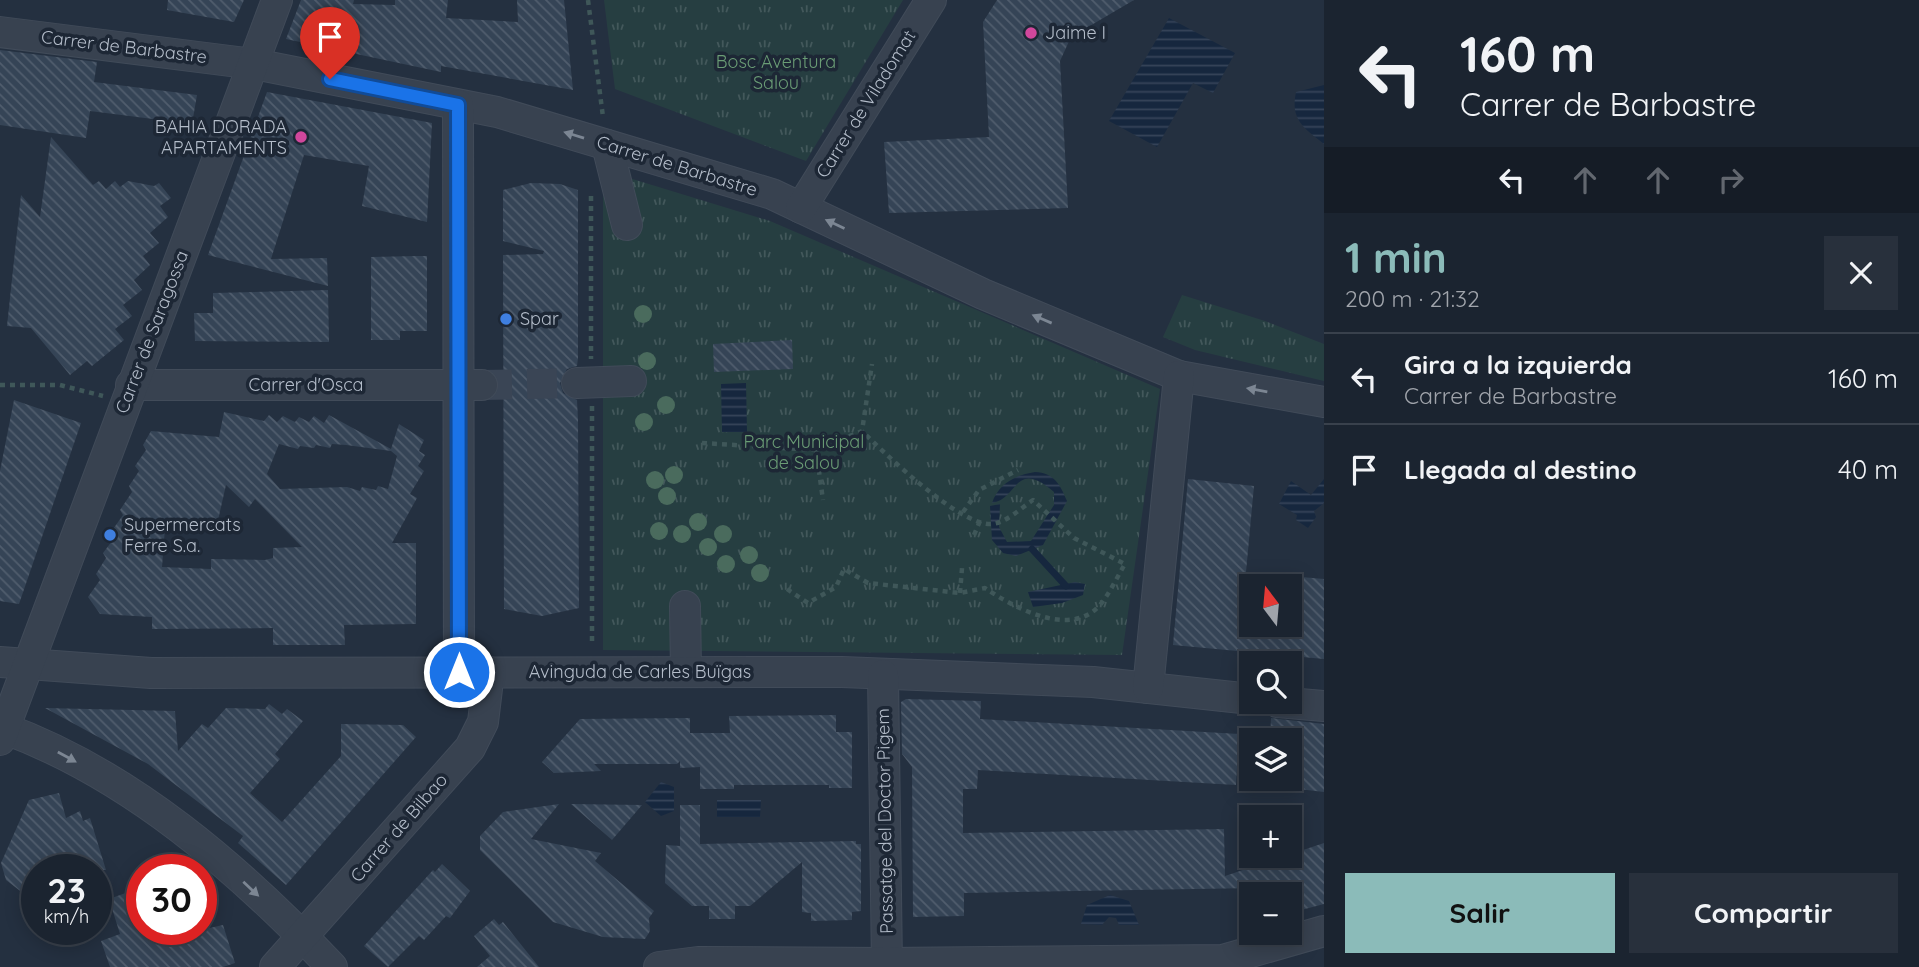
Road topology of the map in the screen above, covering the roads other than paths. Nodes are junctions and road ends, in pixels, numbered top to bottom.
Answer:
1 (277, 0) edge
2 (931, 0) edge
3 (0, 32) edge
4 (254, 64) junction
5 (458, 105) junction
6 (607, 145) junction
7 (801, 208) junction
8 (627, 225) dead end
9 (1179, 376) junction
10 (631, 381) dead end
11 (577, 383) tunnel mouth
12 (471, 385) junction
13 (128, 393) junction
14 (1324, 402) edge
15 (685, 606) dead end
16 (14, 664) edge
17 (474, 672) junction
18 (686, 672) junction
19 (883, 675) junction
20 (1148, 688) junction
21 (1239, 698) edge
22 (1302, 704) edge
23 (1324, 706) edge
24 (1, 731) edge
25 (1324, 931) edge
26 (303, 936) junction
27 (887, 965) edge
28 (275, 967) edge
29 (332, 967) edge
30 (659, 967) edge

1 - 4 street, Carrer de Saragossa
2 - 7 street, Carrer de Viladomat
3 - 4 street, Carrer de Barbastre
4 - 5 street, Carrer de Barbastre
4 - 13 street, Carrer de Saragossa
6 -> 5 street, Carrer de Barbastre
5 - 12 street, Carrer de Bilbao
6 - 7 street, Carrer de Barbastre
6 - 8 street
9 -> 7 street, Carrer de Barbastre
14 -> 9 street, Carrer de Barbastre
9 - 20 street
10 - 11 street
12 - 13 street, Carrer d'Osca
12 - 17 street, Carrer de Bilbao
13 - 16 street, Carrer de Saragossa
15 - 18 street
16 - 17 street, Avinguda de Carles Buïgas
16 - 24 street, Carrer de Saragossa
17 - 18 street, Avinguda de Carles Buïgas
17 - 26 street, Carrer de Bilbao
18 - 19 street, Avinguda de Carles Buïgas
19 - 20 street, Avinguda de Carles Buïgas
19 - 27 street, Passatge del Doctor Pigem
20 - 21 street, Avinguda de Carles Buïgas
22 - 23 street
24 -> 26 street
25 - 27 street
26 - 28 street, Carrer de Bilbao
26 - 29 street
27 - 30 street

